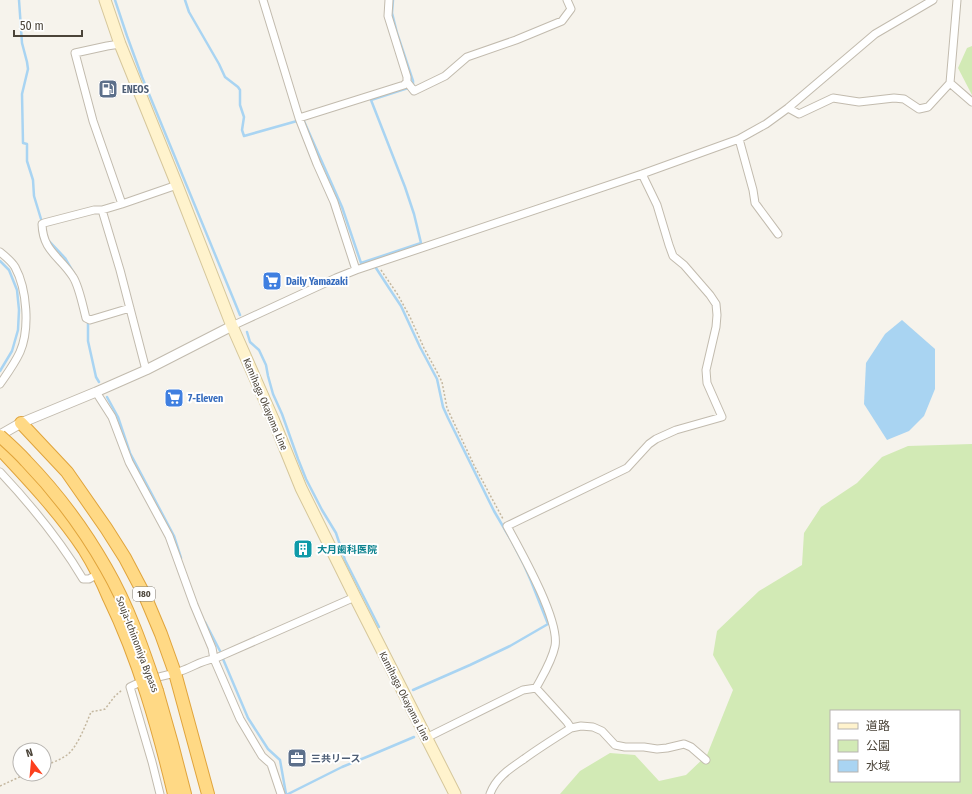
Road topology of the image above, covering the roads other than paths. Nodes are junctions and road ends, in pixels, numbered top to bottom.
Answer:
1 (105, 0) edge
2 (263, 0) edge
3 (389, 0) edge
4 (567, 0) edge
5 (933, 0) edge
6 (957, 0) edge
7 (120, 44) junction
8 (950, 83) junction
9 (409, 85) junction
10 (972, 102) edge
11 (788, 108) junction
12 (299, 118) junction
13 (739, 139) junction
14 (642, 174) junction
15 (177, 185) junction
16 (122, 204) junction
17 (102, 210) junction
18 (778, 234) dead end
19 (0, 252) edge
20 (356, 270) junction
21 (130, 308) junction
22 (232, 326) junction
23 (146, 370) junction
24 (0, 384) edge
25 (96, 392) junction
26 (21, 423) junction
27 (0, 436) edge
28 (0, 449) edge
29 (0, 472) edge
30 (98, 574) junction
31 (355, 597) junction
32 (214, 659) junction
33 (175, 673) junction
34 (142, 681) junction
35 (536, 688) junction
36 (571, 728) junction
37 (426, 738) junction
38 (706, 760) dead end
39 (160, 794) edge
40 (174, 794) edge
41 (185, 794) edge
42 (208, 794) edge
43 (281, 794) edge
44 (455, 794) edge
45 (490, 794) edge

1 - 7 main road, Kamihaga Okayama Line
2 - 12 street
3 - 9 street
4 - 9 street
5 - 11 street
6 - 8 street
7 - 15 main road, Kamihaga Okayama Line
7 - 16 street
8 - 10 street
8 - 11 street
9 - 12 street
11 - 13 street
12 - 20 street
13 - 14 street
13 - 18 street
14 - 20 street
14 - 35 street
15 - 16 street
15 - 22 main road, Kamihaga Okayama Line
16 - 17 street
17 - 21 street
17 - 21 street
19 - 24 street
20 - 22 street
21 - 23 street
22 - 23 street
22 - 31 main road, Kamihaga Okayama Line
23 - 25 street
25 - 26 street
25 - 32 street
26 - 27 street
26 - 33 highway, 180
27 - 41 highway, Souja-Ichinomiya Bypass / 180, bridge
28 - 30 highway
29 - 30 street
30 - 34 highway
31 - 32 street
31 - 37 main road, Kamihaga Okayama Line
32 - 33 street
32 - 43 street
33 - 34 street
33 - 42 highway, 180
34 - 39 street
34 - 40 highway
35 - 36 street
35 - 37 street
36 - 38 street
36 - 45 street
37 - 44 main road, Kamihaga Okayama Line

